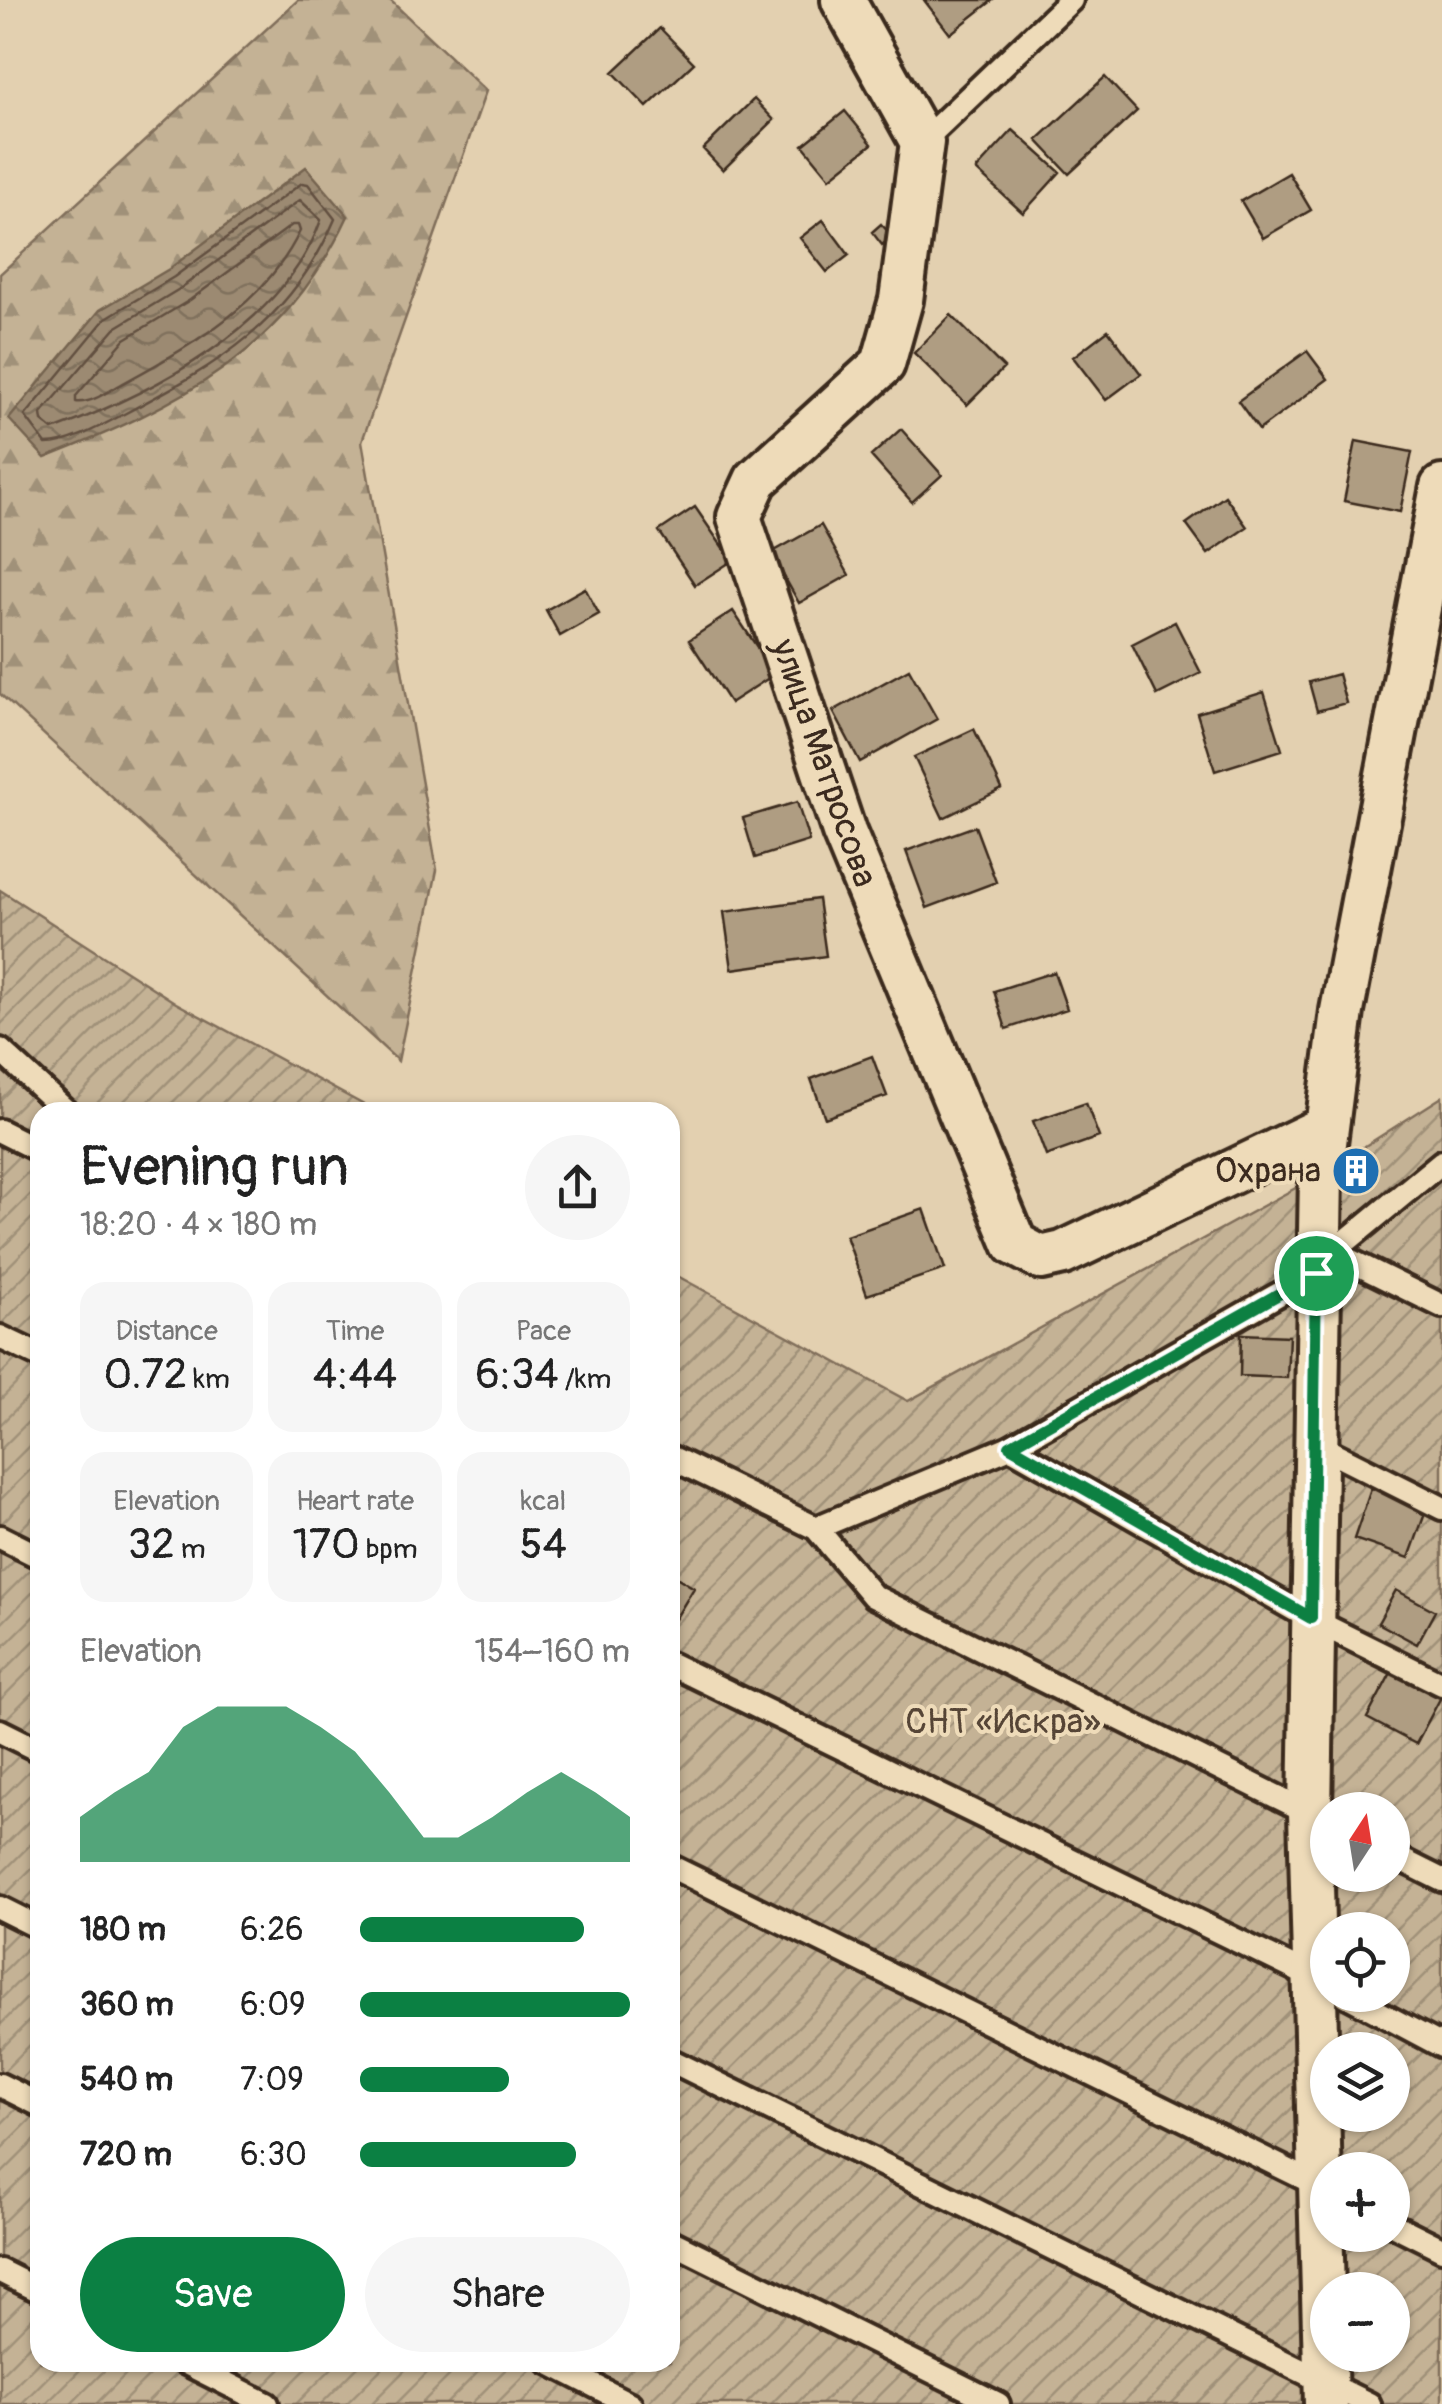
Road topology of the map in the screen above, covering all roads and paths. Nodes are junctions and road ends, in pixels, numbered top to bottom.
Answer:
1 (843, 0) edge
2 (1070, 0) edge
3 (922, 142) junction
4 (1442, 487) edge
5 (0, 1050) edge
6 (56, 1102) edge
7 (1326, 1127) junction
8 (0, 1131) edge
9 (30, 1146) edge
10 (1442, 1162) edge
11 (1324, 1263) junction
12 (1442, 1306) edge
13 (0, 1337) edge
14 (30, 1351) edge
15 (1313, 1443) junction
16 (1010, 1446) junction
17 (680, 1462) edge
18 (1442, 1508) edge
19 (816, 1528) junction
20 (0, 1537) edge
21 (30, 1552) edge
22 (1311, 1618) junction
23 (680, 1669) edge
24 (1442, 1684) edge
25 (0, 1731) edge
26 (30, 1746) edge
27 (1318, 1792) edge
28 (1310, 1813) edge
29 (1410, 1864) edge
30 (680, 1871) edge
31 (1442, 1880) edge
32 (0, 1908) edge
33 (30, 1923) edge
34 (1310, 1977) edge
35 (1328, 2012) edge
36 (1378, 2012) edge
37 (1442, 2046) edge
38 (680, 2065) edge
39 (0, 2085) edge
40 (30, 2100) edge
41 (1325, 2152) edge
42 (1310, 2181) edge
43 (1410, 2233) edge
44 (680, 2246) edge
45 (1442, 2250) edge
46 (1325, 2252) edge
47 (0, 2271) edge
48 (30, 2286) edge
49 (204, 2372) edge
50 (568, 2372) edge
51 (1326, 2393) edge
52 (267, 2404) edge
53 (630, 2404) edge
54 (998, 2404) edge
55 (1369, 2404) edge

1 - 3 street
2 - 3 lane
3 - 7 street, улица Матросова
4 - 7 street
5 - 6 lane
7 - 11 street
8 - 9 lane
10 - 11 lane
11 - 12 lane
11 - 15 street
11 - 16 lane
13 - 14 lane
15 - 18 lane
15 - 22 street
16 - 19 lane
16 - 22 lane
17 - 19 lane
19 - 28 lane
20 - 21 lane
22 - 24 lane
22 - 27 street
23 - 34 lane
25 - 26 lane
29 - 31 lane
30 - 42 lane
32 - 33 lane
35 - 41 street
36 - 37 lane
38 - 51 lane
39 - 40 lane
43 - 45 lane
44 - 54 lane
46 - 51 street
47 - 48 lane
49 - 52 lane
50 - 53 lane
51 - 55 lane

